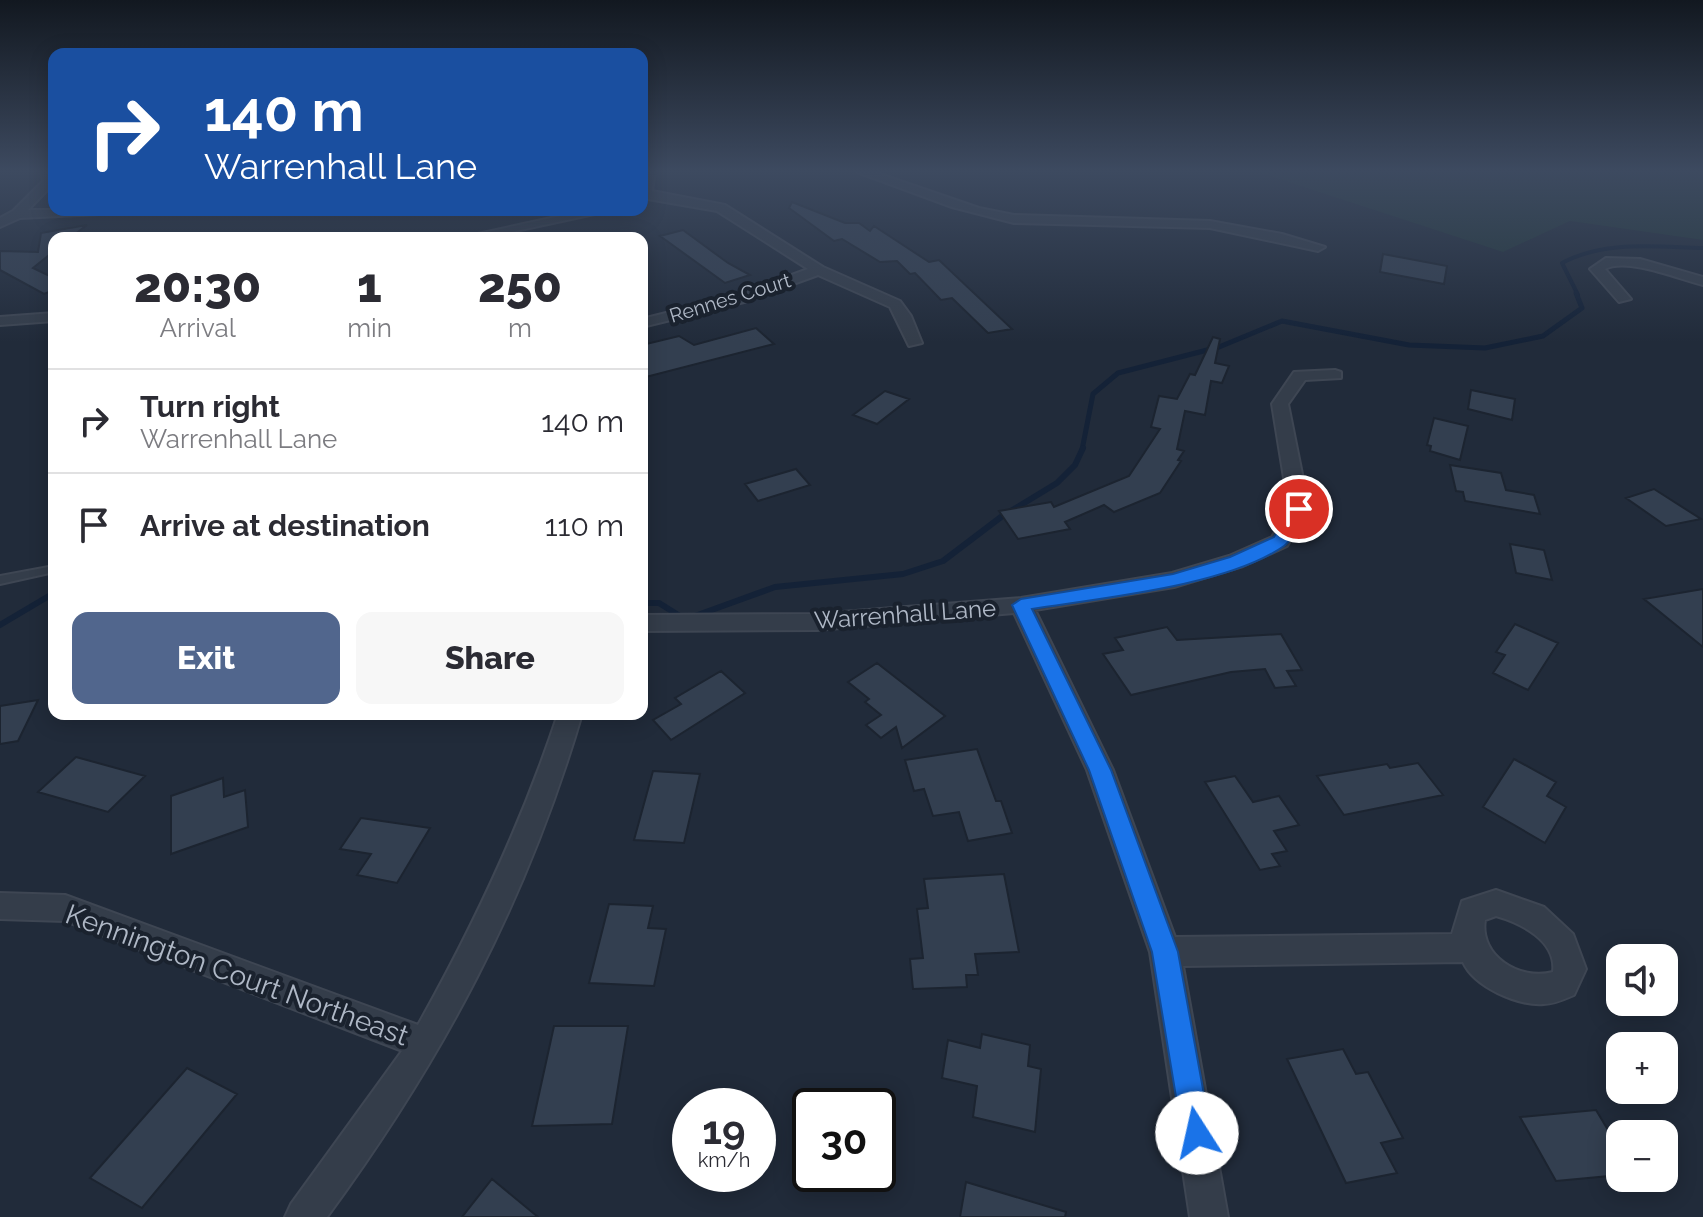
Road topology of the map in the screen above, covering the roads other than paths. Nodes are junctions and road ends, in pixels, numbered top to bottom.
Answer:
1 (754, 229) edge
2 (1239, 229) edge
3 (1318, 247) dead end
4 (818, 270) junction
5 (1703, 281) edge
6 (1624, 299) dead end
7 (48, 317) edge
8 (0, 321) edge
9 (648, 322) edge
10 (914, 343) dead end
11 (1335, 375) dead end
12 (48, 570) edge
13 (0, 580) edge
14 (1021, 605) junction
15 (648, 623) edge
16 (568, 720) edge
17 (0, 906) edge
18 (1471, 948) dead end
19 (1165, 952) junction
20 (425, 1044) junction
21 (304, 1217) edge
22 (1209, 1217) edge

1 - 4 street
2 - 3 street
4 - 9 street, Rennes Court
4 - 10 street
5 - 6 street
7 - 8 street
11 - 14 street, Warrenhall Lane
12 - 13 lane
14 - 15 street, Warrenhall Lane
14 - 19 street
16 - 20 street
17 - 20 street, Kennington Court Northeast
18 - 19 street
19 - 22 street
20 - 21 street

